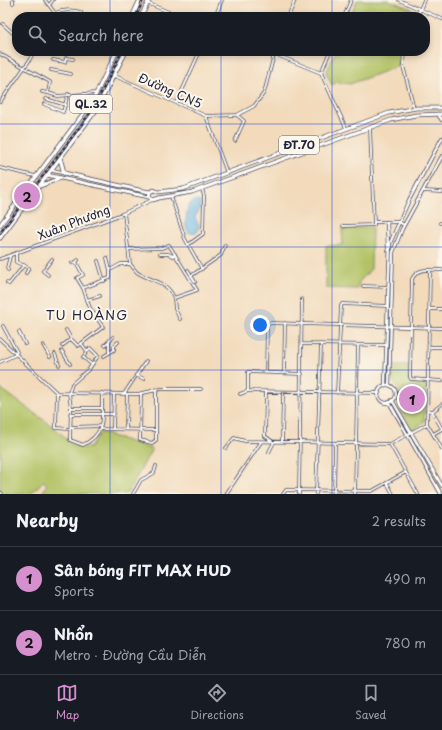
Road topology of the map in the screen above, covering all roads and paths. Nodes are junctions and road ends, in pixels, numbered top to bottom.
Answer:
1 (45, 0) edge
2 (54, 0) edge
3 (140, 0) edge
4 (222, 0) edge
5 (294, 0) edge
6 (351, 0) edge
7 (399, 0) edge
8 (424, 0) edge
9 (148, 2) edge
10 (50, 4) junction
11 (420, 9) junction
12 (54, 12) edge
13 (57, 12) edge
14 (81, 12) edge
15 (134, 12) edge
16 (143, 12) edge
17 (170, 12) edge
18 (217, 12) edge
19 (290, 12) edge
20 (346, 12) edge
21 (419, 12) edge
22 (427, 12) edge
23 (430, 13) edge
24 (442, 18) edge
25 (3, 24) dead end
26 (12, 32) edge
27 (0, 54) edge
28 (31, 56) edge
29 (115, 56) edge
30 (124, 56) edge
31 (198, 56) edge
32 (273, 56) edge
33 (283, 56) edge
34 (328, 56) edge
35 (404, 56) edge
36 (73, 59) dead end
37 (53, 60) dead end
38 (25, 68) junction
39 (51, 70) dead end
40 (321, 73) junction
41 (71, 74) dead end
42 (115, 76) junction
43 (42, 92) dead end
44 (48, 93) junction
45 (98, 93) junction
46 (68, 94) junction
47 (46, 99) dead end
48 (0, 102) edge
49 (177, 102) junction
50 (44, 104) dead end
51 (66, 105) junction
52 (414, 108) junction
53 (435, 108) junction
54 (442, 108) edge
55 (436, 114) junction
56 (442, 114) edge
57 (237, 115) junction
58 (206, 116) junction
59 (376, 117) junction
60 (442, 120) edge
61 (379, 124) junction
62 (370, 126) junction
63 (346, 128) junction
64 (442, 138) edge
65 (235, 141) dead end
66 (442, 156) edge
67 (60, 158) junction
68 (0, 168) edge
69 (43, 168) junction
70 (51, 170) junction
71 (64, 174) junction
72 (227, 174) junction
73 (38, 175) junction
74 (47, 175) junction
75 (60, 178) junction
76 (39, 186) junction
77 (202, 189) junction
78 (424, 191) junction
79 (150, 192) junction
80 (158, 192) junction
81 (442, 192) edge
82 (171, 196) junction
83 (151, 198) junction
84 (158, 198) junction
85 (124, 213) junction
86 (374, 222) junction
87 (387, 222) junction
88 (399, 222) junction
89 (0, 225) edge
90 (404, 225) junction
91 (343, 226) dead end
92 (0, 238) edge
93 (188, 245) junction
94 (225, 245) dead end
95 (128, 249) junction
96 (16, 254) junction
97 (160, 254) dead end
98 (175, 254) junction
99 (10, 256) junction
100 (388, 257) junction
101 (107, 258) dead end
102 (0, 259) edge
103 (52, 259) dead end
104 (78, 260) dead end
105 (98, 261) dead end
106 (76, 262) junction
107 (72, 263) dead end
108 (130, 264) junction
109 (24, 265) junction
110 (202, 269) junction
111 (8, 270) dead end
112 (110, 270) junction
113 (188, 270) dead end
114 (430, 270) junction
115 (442, 270) edge
116 (26, 273) dead end
117 (48, 275) dead end
118 (191, 276) junction
119 (104, 281) junction
120 (195, 282) dead end
121 (7, 283) dead end
122 (363, 286) dead end
123 (388, 287) junction
124 (83, 288) junction
125 (100, 296) dead end
126 (174, 298) junction
127 (302, 299) dead end
128 (87, 300) junction
129 (388, 306) junction
130 (429, 309) junction
131 (442, 309) edge
132 (180, 319) dead end
133 (285, 323) junction
134 (303, 324) junction
135 (339, 324) junction
136 (2, 326) dead end
137 (389, 326) junction
138 (411, 327) junction
139 (429, 327) junction
140 (442, 328) edge
141 (66, 330) dead end
142 (19, 332) dead end
143 (113, 337) dead end
144 (0, 339) edge
145 (71, 339) junction
146 (109, 342) junction
147 (118, 342) dead end
148 (81, 343) junction
149 (25, 344) dead end
150 (302, 344) junction
151 (321, 344) junction
152 (338, 344) junction
153 (43, 345) dead end
154 (105, 345) dead end
155 (358, 345) junction
156 (386, 345) junction
157 (62, 346) dead end
158 (429, 347) junction
159 (442, 347) edge
160 (62, 351) dead end
161 (87, 351) junction
162 (109, 353) junction
163 (15, 354) junction
164 (55, 354) dead end
165 (104, 356) dead end
166 (50, 357) dead end
167 (0, 362) edge
168 (146, 362) dead end
169 (70, 364) dead end
170 (91, 364) junction
171 (59, 365) dead end
172 (266, 372) junction
173 (284, 373) junction
174 (302, 374) junction
175 (136, 375) junction
176 (144, 378) dead end
177 (428, 381) junction
178 (442, 381) edge
179 (387, 385) junction
180 (156, 389) junction
181 (201, 389) dead end
182 (248, 391) junction
183 (266, 392) junction
184 (283, 392) junction
185 (302, 392) junction
186 (57, 393) junction
187 (69, 393) junction
188 (142, 393) junction
189 (320, 393) junction
190 (337, 393) junction
191 (357, 393) junction
192 (102, 394) junction
193 (114, 394) junction
194 (126, 394) junction
195 (240, 394) dead end
196 (379, 394) junction
197 (391, 401) junction
198 (442, 405) edge
199 (71, 408) junction
200 (101, 408) junction
201 (427, 410) junction
202 (432, 412) junction
203 (70, 414) junction
204 (101, 414) junction
205 (114, 414) junction
206 (427, 424) junction
207 (101, 428) junction
208 (70, 429) junction
209 (113, 429) junction
210 (126, 429) junction
211 (140, 429) junction
212 (442, 429) edge
213 (156, 430) junction
214 (409, 433) junction
215 (433, 434) junction
216 (261, 442) junction
217 (274, 442) junction
218 (282, 442) junction
219 (300, 442) junction
220 (317, 443) junction
221 (335, 443) junction
222 (356, 444) junction
223 (390, 444) junction
224 (226, 448) dead end
225 (442, 448) edge
226 (269, 452) dead end
227 (156, 466) dead end
228 (406, 472) junction
229 (387, 483) junction
230 (442, 486) edge
231 (300, 490) junction
232 (316, 490) junction
233 (334, 490) junction
234 (355, 491) junction
235 (133, 494) edge
236 (226, 494) edge
237 (283, 494) edge
238 (299, 494) edge
239 (316, 494) edge
240 (334, 494) edge
241 (355, 494) edge
242 (393, 494) edge
243 (418, 494) edge
244 (442, 494) edge

1 - 10 street
2 - 10 street
3 - 15 highway
4 - 18 street
5 - 19 street
6 - 20 street
7 - 11 street
8 - 11 street
9 - 16 highway
9 - 17 street
10 - 12 street
11 - 21 street
11 - 22 street
13 - 14 street
23 - 24 street
25 - 26 street
27 - 38 street
28 - 38 street
29 - 45 highway, QL.32
30 - 42 highway, QL.32
31 - 49 street
32 - 57 street
33 - 40 street
34 - 40 street
35 - 52 street
36 - 37 street
38 - 44 street
38 - 48 street
39 - 41 street
40 - 63 street
42 - 49 street, Đường CN5
42 - 67 highway, QL.32
43 - 44 street
44 - 46 street
45 - 46 street
45 - 69 highway, QL.32
46 - 51 street
47 - 51 street
49 - 58 street, Đường CN5
50 - 51 street
52 - 53 main road, ĐT.70
52 - 59 main road, ĐT.70
53 - 54 main road, ĐT.70
53 - 55 main road
55 - 56 main road, ĐT.70
55 - 60 main road
55 - 61 main road, ĐT.70
57 - 58 street
57 - 65 street
58 - 72 street, Đường CN5
59 - 61 main road
59 - 63 main road, ĐT.70
61 - 62 main road, ĐT.70
62 - 77 main road, ĐT.70
62 - 86 street
63 - 72 main road, ĐT.70
64 - 88 main road
66 - 78 main road
67 - 70 highway, QL.32
67 - 71 highway
68 - 73 street
69 - 70 highway
69 - 73 highway, QL.32
70 - 71 main road
70 - 74 highway, QL.32
71 - 79 main road
72 - 80 main road, ĐT.70
73 - 74 highway
73 - 89 highway, QL.32
74 - 75 main road
74 - 76 highway, QL.32
75 - 76 highway
75 - 83 main road
76 - 92 highway, QL.32
77 - 82 main road, ĐT.70
77 - 93 street
78 - 81 street
78 - 90 main road
79 - 80 main road
79 - 83 main road
80 - 84 main road
82 - 84 main road, ĐT.70
82 - 93 street
83 - 84 main road
83 - 85 street, Xuân Phương
85 - 95 street
85 - 96 street, Xuân Phương
86 - 87 street
86 - 91 street
87 - 88 main road
87 - 100 main road
88 - 90 main road
88 - 100 main road
90 - 137 main road
93 - 110 street
94 - 110 street
95 - 98 street
95 - 108 street
96 - 99 street, Xuân Phương
96 - 109 street
97 - 98 street
98 - 126 street
99 - 102 street, Xuân Phương
99 - 111 street
100 - 123 main road
101 - 112 street
103 - 117 street
104 - 106 street
105 - 119 street
106 - 107 street
106 - 124 street
108 - 112 street
108 - 126 street
109 - 116 street
109 - 121 street
110 - 118 street
112 - 119 street
113 - 118 street
114 - 115 street
114 - 130 street
114 - 138 street
118 - 120 street
119 - 124 street
122 - 123 street
123 - 129 main road
124 - 128 street
125 - 128 street
126 - 132 street
127 - 134 street
128 - 148 street
129 - 135 street
129 - 137 main road
130 - 131 street
130 - 139 street
133 - 134 street
133 - 172 street
133 - 173 street
134 - 135 street
134 - 150 street
135 - 137 street
135 - 152 street
136 - 163 street
137 - 138 street
137 - 156 main road
137 - 179 main road
138 - 139 street
138 - 177 street
139 - 140 street
139 - 158 street
141 - 145 street
142 - 149 street
143 - 146 street
144 - 163 street
145 - 148 street
145 - 157 street
146 - 154 street
146 - 162 street
147 - 162 street
148 - 161 street
150 - 151 street
150 - 174 street
151 - 152 street
151 - 189 street
152 - 155 street
152 - 190 street
153 - 166 street
155 - 156 street
155 - 191 street
156 - 179 main road
158 - 159 street
158 - 177 street
160 - 169 street
161 - 170 street
161 - 170 street
162 - 165 street
163 - 167 street
163 - 186 street
164 - 171 street
168 - 175 street
170 - 187 street
172 - 173 street
172 - 182 street
173 - 174 street
174 - 185 street
175 - 176 street
175 - 194 street
177 - 178 street
177 - 201 street
179 - 196 main road
179 - 197 main road
180 - 181 street
180 - 188 street
180 - 213 street
182 - 183 street
182 - 195 street
183 - 184 street
183 - 217 street
184 - 185 street
184 - 218 street
185 - 189 street
185 - 219 street
186 - 187 street
186 - 208 street
187 - 192 street
187 - 199 street
188 - 194 street
188 - 211 street
189 - 190 street
189 - 220 street
190 - 191 street
191 - 196 street
191 - 222 street
192 - 193 street
192 - 200 street
193 - 194 street
193 - 205 street
194 - 210 street
196 - 197 main road
197 - 214 main road
198 - 202 street
199 - 200 street
199 - 203 street
200 - 204 street
201 - 202 street
201 - 206 street
202 - 212 street
203 - 204 street
203 - 208 street
204 - 205 street
204 - 207 street
205 - 209 street
206 - 214 street
206 - 215 street
207 - 208 street
207 - 208 street
207 - 209 street
209 - 210 street
210 - 211 street
211 - 213 street
211 - 213 street
212 - 215 street
214 - 223 street
214 - 230 main road
214 - 244 main road
215 - 225 street
216 - 217 street
216 - 224 street
216 - 236 street
217 - 218 street
217 - 226 street
218 - 219 street
219 - 220 street
219 - 231 street
220 - 221 street
220 - 232 street
221 - 222 street
221 - 233 street
222 - 223 street
222 - 234 street
223 - 228 street
227 - 235 street
228 - 229 street
228 - 243 street
229 - 234 street
229 - 242 street
231 - 232 street
231 - 237 street
231 - 238 street
232 - 233 street
232 - 239 street
233 - 234 street
233 - 240 street
234 - 241 street

